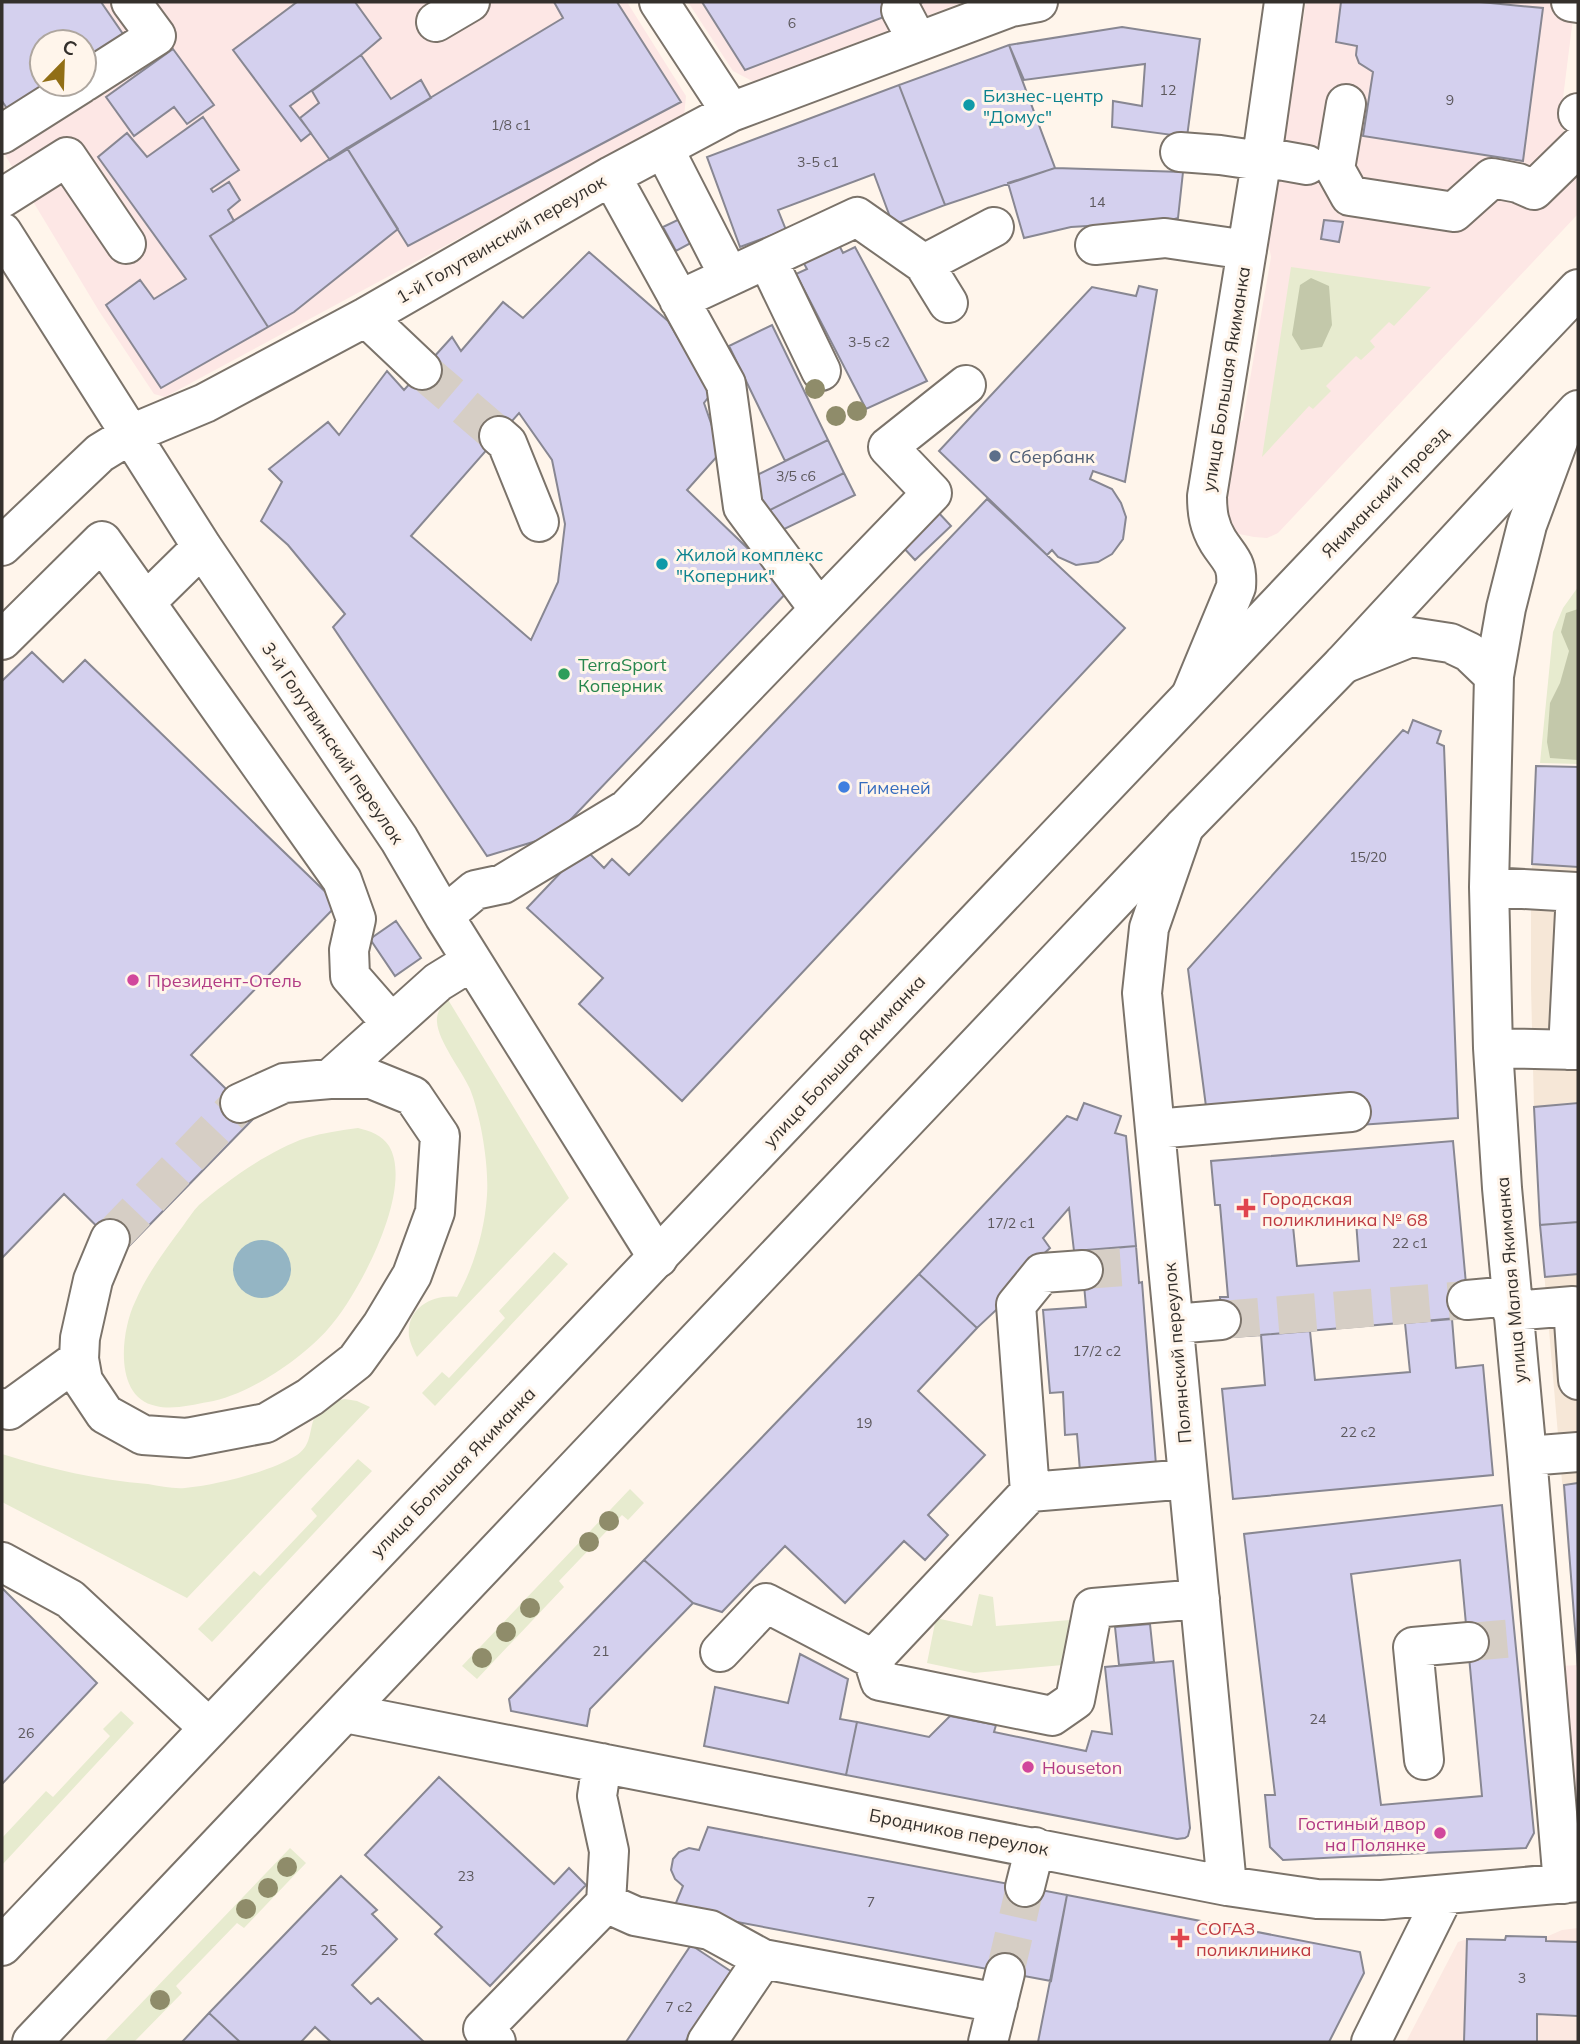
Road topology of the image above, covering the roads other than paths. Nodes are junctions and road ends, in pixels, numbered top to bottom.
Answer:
1 (131, 2) edge
2 (470, 2) edge
3 (659, 2) edge
4 (1038, 2) edge
5 (1280, 2) edge
6 (1571, 2) edge
7 (1578, 3) edge
8 (436, 22) dead end
9 (98, 73) edge
10 (60, 98) edge
11 (1346, 104) dead end
12 (731, 112) junction
13 (2, 135) edge
14 (1578, 147) edge
15 (664, 149) junction
16 (1180, 152) dead end
17 (1262, 159) junction
18 (1307, 164) dead end
19 (611, 176) junction
20 (2, 198) edge
21 (644, 207) dead end
22 (994, 227) dead end
23 (2, 232) edge
24 (126, 244) dead end
25 (1095, 245) dead end
26 (1247, 250) junction
27 (766, 259) junction
28 (924, 264) junction
29 (729, 276) junction
30 (1578, 289) edge
31 (684, 298) junction
32 (948, 303) dead end
33 (366, 317) junction
34 (422, 370) tunnel mouth
35 (821, 371) dead end
36 (966, 385) dead end
37 (1571, 418) edge
38 (131, 434) junction
39 (499, 436) tunnel mouth
40 (540, 522) dead end
41 (2, 547) edge
42 (202, 547) junction
43 (146, 602) junction
44 (819, 609) junction
45 (2, 640) edge
46 (1343, 664) junction
47 (1494, 676) junction
48 (1191, 695) junction
49 (1184, 827) junction
50 (1489, 887) junction
51 (444, 916) junction
52 (472, 961) junction
53 (391, 1023) junction
54 (1493, 1048) junction
55 (1573, 1050) edge
56 (330, 1079) junction
57 (240, 1103) tunnel mouth
58 (1352, 1112) dead end
59 (1155, 1129) junction
60 (110, 1239) tunnel mouth
61 (658, 1258) junction
62 (1083, 1270) tunnel mouth
63 (1467, 1300) tunnel mouth
64 (1512, 1304) junction
65 (1221, 1320) tunnel mouth
66 (1174, 1324) junction
67 (79, 1359) junction
68 (1578, 1380) edge
69 (2, 1408) edge
70 (1578, 1452) edge
71 (1527, 1457) junction
72 (1188, 1479) junction
73 (1030, 1492) junction
74 (2, 1562) edge
75 (1200, 1599) junction
76 (1469, 1642) tunnel mouth
77 (720, 1652) dead end
78 (873, 1659) junction
79 (345, 1713) junction
80 (209, 1728) junction
81 (1565, 1738) edge
82 (1423, 1760) dead end
83 (602, 1762) junction
84 (1035, 1847) junction
85 (1571, 1883) edge
86 (1227, 1886) junction
87 (1025, 1887) tunnel mouth
88 (1444, 1895) junction
89 (606, 1903) junction
90 (2, 1946) edge
91 (763, 1959) junction
92 (483, 2038) edge
93 (32, 2042) edge
94 (707, 2042) edge
95 (988, 2042) edge
96 (1371, 2042) edge

1 - 9 street
2 - 8 street
3 - 12 street
4 - 12 street, 1-й Голутвинский переулок
5 - 17 street, улица Большая Якиманка
6 - 7 street
10 - 13 street
11 - 14 street
12 - 15 street, 1-й Голутвинский переулок
15 - 19 street, 1-й Голутвинский переулок
15 - 29 street
16 - 17 street
17 - 18 street
17 - 26 street, улица Большая Якиманка
19 - 31 street
19 - 33 street, 1-й Голутвинский переулок
20 - 24 street
21 - 31 street
22 - 28 street
23 - 38 street, 3-й Голутвинский переулок
25 - 26 street
26 - 48 street, улица Большая Якиманка
27 - 28 street
27 - 29 street
27 - 35 street
28 - 32 street
29 - 31 street
30 - 48 street, Якиманский проезд
31 - 44 street
33 - 34 street
33 - 38 street, 1-й Голутвинский переулок
36 - 44 street
37 - 46 street
37 - 47 street, улица Малая Якиманка
38 - 41 street, 1-й Голутвинский переулок
38 - 42 street, 3-й Голутвинский переулок
39 - 40 street
42 - 43 street
42 - 51 street, 3-й Голутвинский переулок
43 - 45 street
43 - 53 street
44 - 51 street
46 - 47 street
46 - 49 street
47 - 50 street, улица Малая Якиманка
48 - 61 street, улица Большая Якиманка
49 - 59 street, Полянский переулок
49 - 79 street
50 - 54 street, улица Малая Якиманка
50 - 55 street
51 - 52 street, 3-й Голутвинский переулок
52 - 53 street
52 - 61 street, 3-й Голутвинский переулок
53 - 56 street
54 - 55 street
54 - 64 street, улица Малая Якиманка
56 - 57 street
56 - 67 street
58 - 59 street
59 - 66 street, Полянский переулок
60 - 67 street
61 - 80 street, улица Большая Якиманка
62 - 73 street
63 - 64 street
64 - 68 street
64 - 71 street, улица Малая Якиманка
65 - 66 street
66 - 72 street, Полянский переулок
67 - 69 street
70 - 71 street
71 - 81 street, улица Малая Якиманка
72 - 73 street
72 - 75 street, Полянский переулок
73 - 78 street
74 - 80 street
75 - 78 street
75 - 86 street, Полянский переулок
76 - 82 street
77 - 78 street
79 - 83 street, Бродников переулок
79 - 93 street
80 - 90 street, улица Большая Якиманка
81 - 85 street, улица Малая Якиманка
83 - 84 street, Бродников переулок
83 - 89 street
84 - 86 street, Бродников переулок
84 - 87 street
85 - 88 street, Бродников переулок
86 - 88 street, Бродников переулок
88 - 96 street
89 - 91 street
89 - 92 street
91 - 94 street
91 - 95 street

